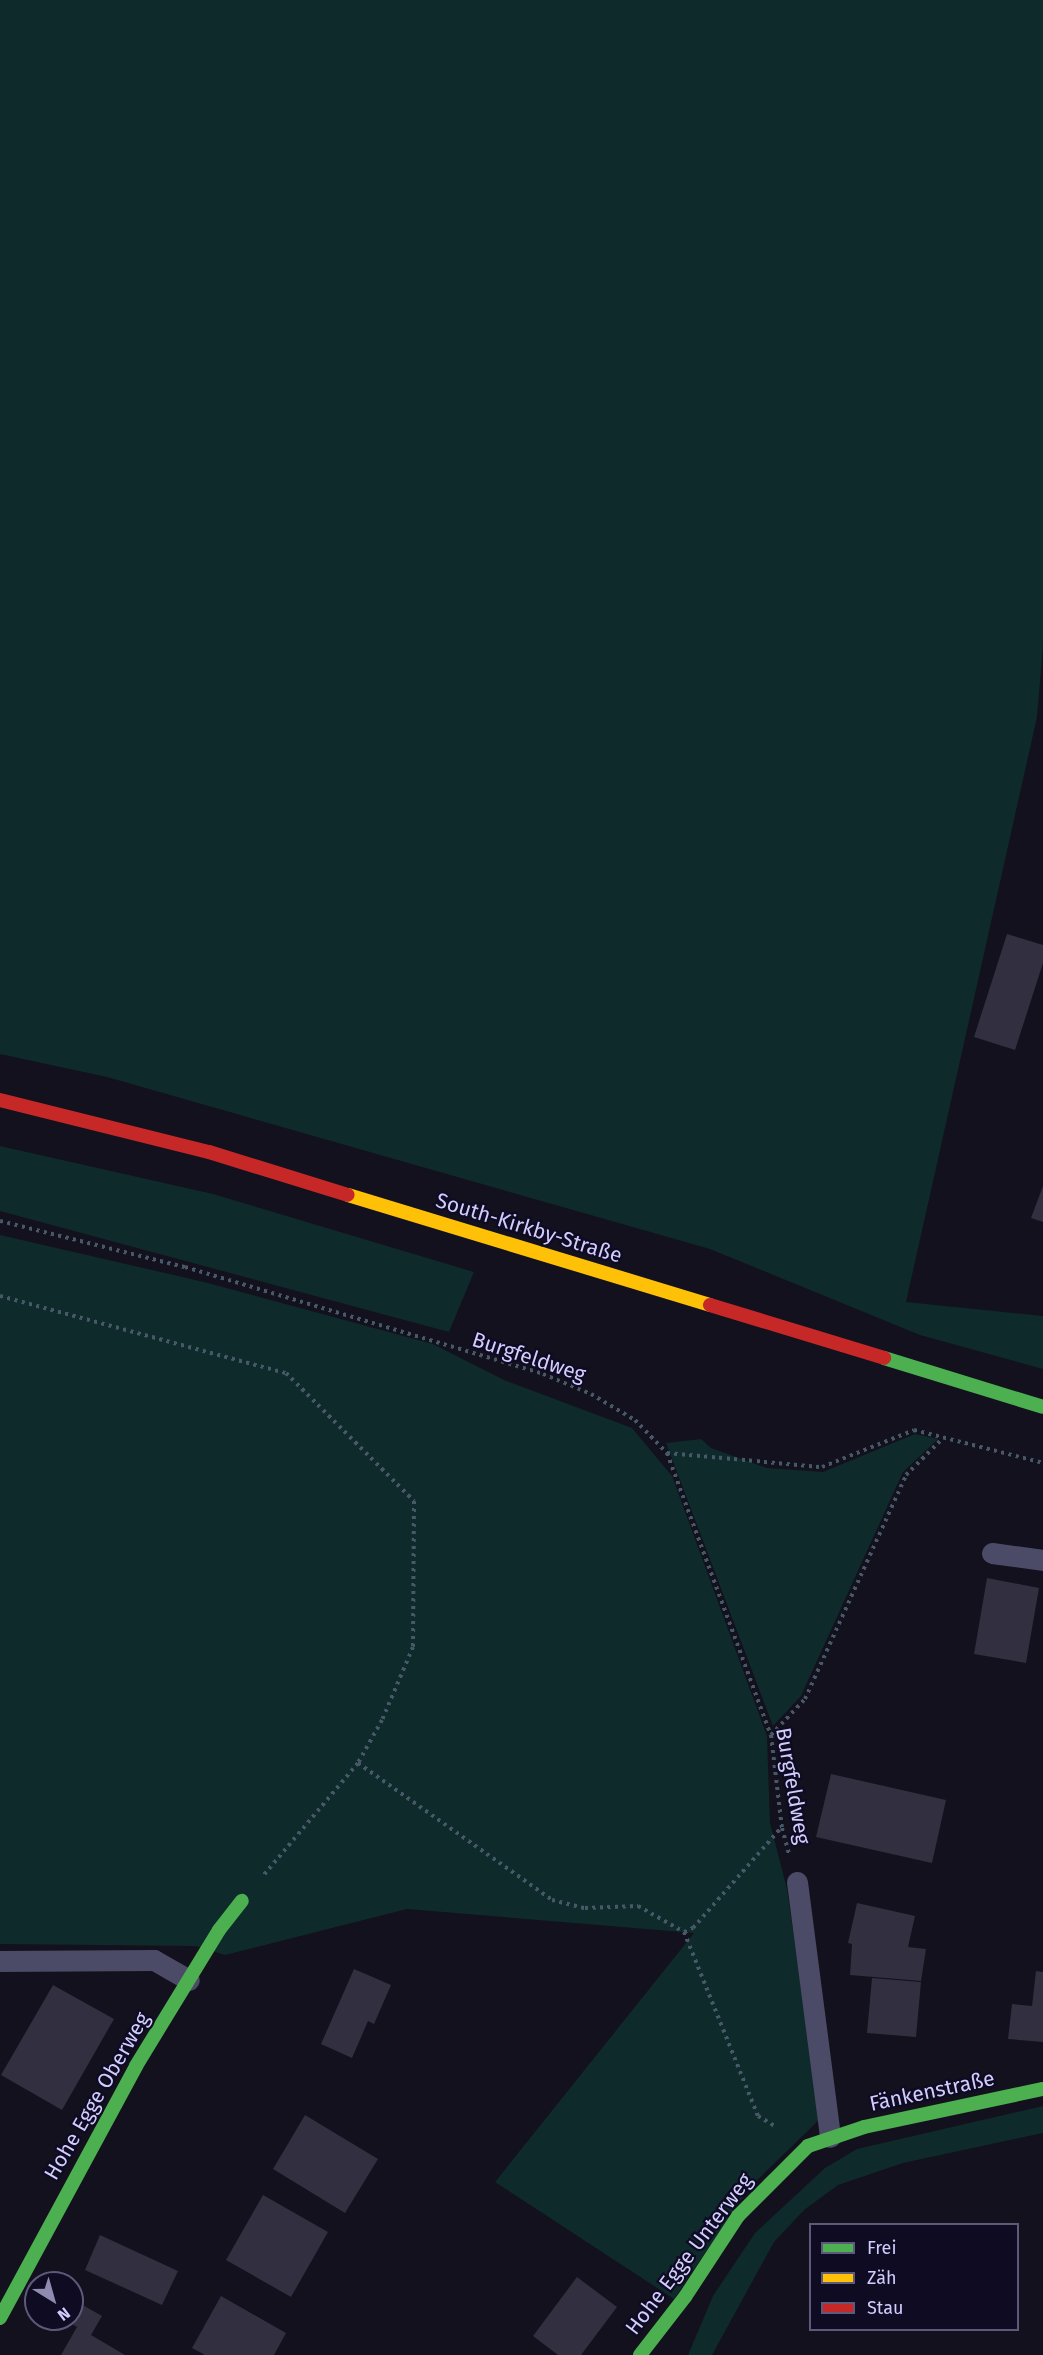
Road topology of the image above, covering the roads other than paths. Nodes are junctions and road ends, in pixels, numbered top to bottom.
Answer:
1 (0, 1100) edge
2 (1043, 1407) edge
3 (992, 1553) dead end
4 (1043, 1560) edge
5 (797, 1882) road end
6 (242, 1901) road end
7 (0, 1961) edge
8 (189, 1980) junction
9 (1043, 2089) edge
10 (830, 2137) junction
11 (0, 2318) edge
12 (640, 2355) edge

1 - 2 main road, South-Kirkby-Straße
3 - 4 lane
5 - 10 lane
6 - 8 main road, Hohe Egge Oberweg
7 - 8 lane
8 - 11 main road, Hohe Egge Oberweg
9 - 10 main road, Fänkenstraße
10 - 12 main road, Hohe Egge Unterweg

